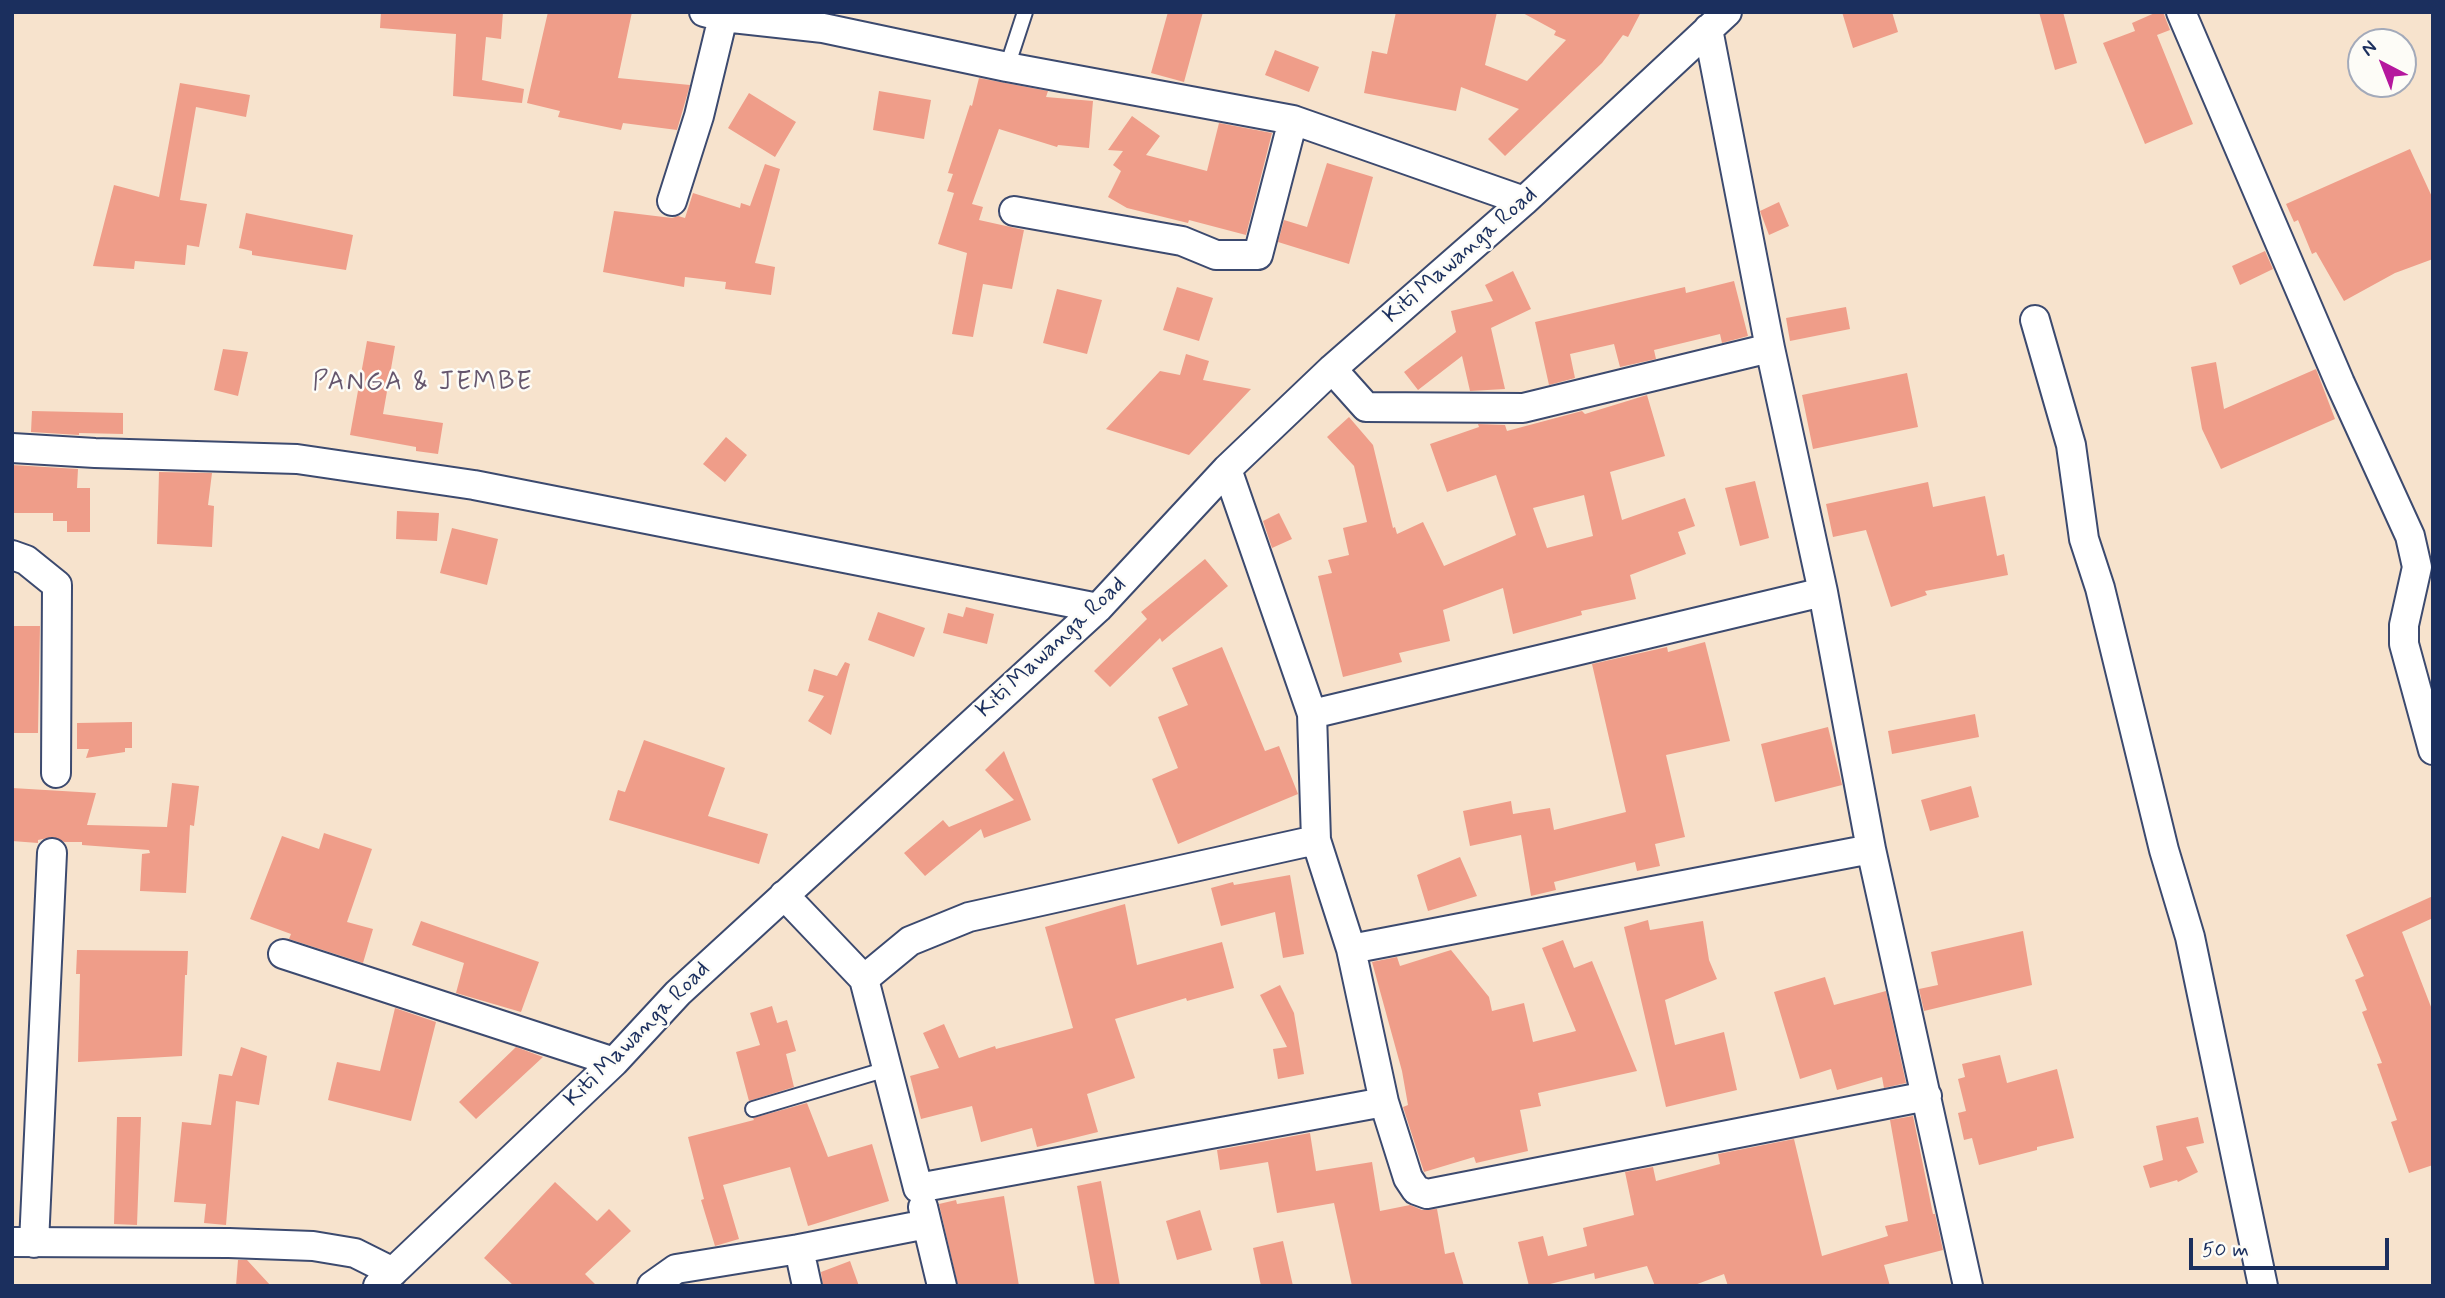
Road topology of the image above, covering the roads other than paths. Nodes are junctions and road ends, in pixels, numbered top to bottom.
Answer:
1 (1025, 12) edge
2 (2181, 12) edge
3 (713, 15) edge
4 (1718, 21) edge
5 (1007, 67) junction
6 (1293, 120) junction
7 (673, 201) dead end
8 (1524, 201) junction
9 (1014, 211) dead end
10 (2035, 320) dead end
11 (1770, 348) junction
12 (1332, 369) junction
13 (12, 448) edge
14 (1227, 469) junction
15 (12, 555) edge
16 (1823, 592) junction
17 (1098, 608) junction
18 (1312, 714) junction
19 (2433, 750) edge
20 (57, 773) dead end
21 (1316, 840) junction
22 (1871, 849) junction
23 (52, 853) dead end
24 (784, 895) junction
25 (1351, 948) junction
26 (283, 954) dead end
27 (864, 979) junction
28 (614, 1062) junction
29 (887, 1069) junction
30 (1927, 1096) junction
31 (1384, 1102) junction
32 (753, 1109) dead end
33 (918, 1188) junction
34 (927, 1224) junction
35 (23, 1242) edge
36 (799, 1249) junction
37 (386, 1279) edge
38 (652, 1286) edge
39 (807, 1286) edge
40 (942, 1286) edge
41 (1968, 1286) edge
42 (2263, 1286) edge

1 - 5 lane
2 - 19 street
3 - 5 street
3 - 7 street
4 - 8 street, Kiti Mawanga Road
4 - 11 street
5 - 6 street
6 - 8 street
6 - 9 street
8 - 12 street, Kiti Mawanga Road
10 - 42 street
11 - 12 street
11 - 16 street
12 - 14 street, Kiti Mawanga Road
13 - 17 street
14 - 17 street, Kiti Mawanga Road
14 - 18 street
15 - 20 street
16 - 18 street
16 - 22 street
17 - 24 street, Kiti Mawanga Road
18 - 21 street
21 - 25 street
21 - 27 street
22 - 25 street
22 - 30 street
23 - 35 street
24 - 27 street
24 - 28 street, Kiti Mawanga Road
25 - 31 street
26 - 28 street
27 - 29 street
28 - 37 street, Kiti Mawanga Road
29 - 32 lane
29 - 33 street
30 - 31 street
30 - 41 street
31 - 33 street
33 - 34 street
34 - 36 street
34 - 40 street
35 - 37 street
36 - 38 street
36 - 39 street

